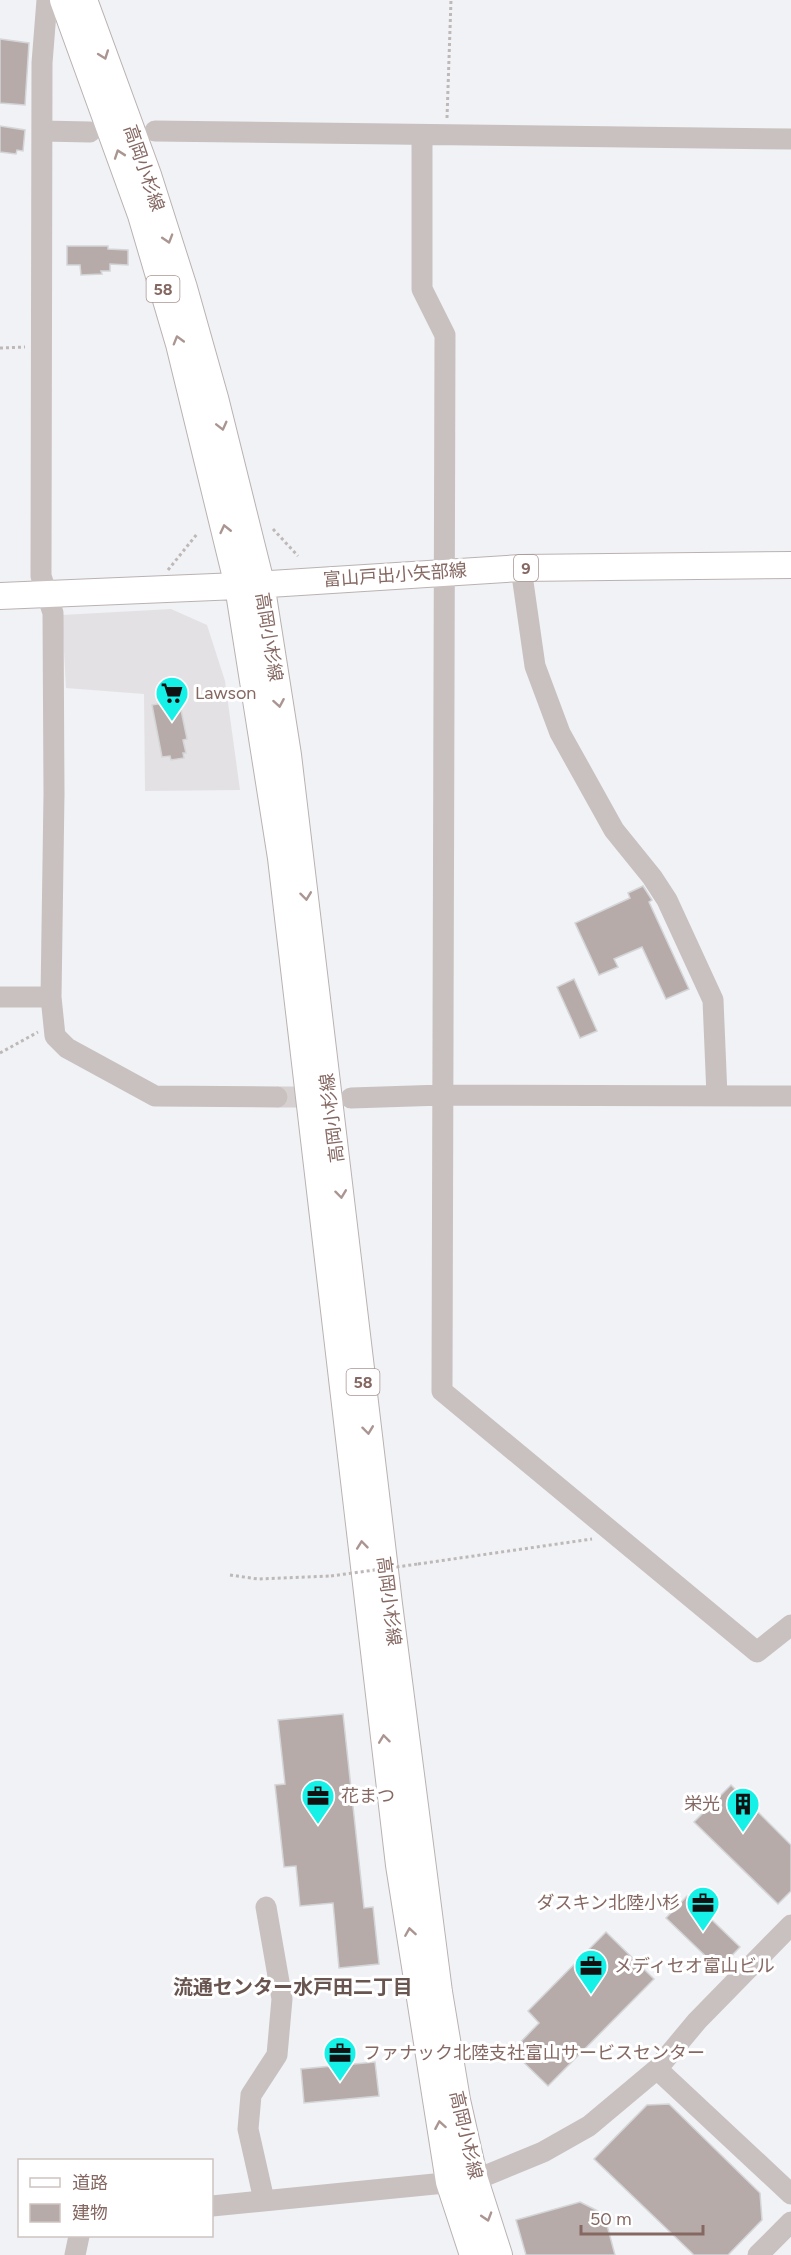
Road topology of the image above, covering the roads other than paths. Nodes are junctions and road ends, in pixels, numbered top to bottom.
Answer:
1 (47, 0) edge
2 (63, 0) edge
3 (84, 0) edge
4 (42, 130) junction
5 (155, 131) dead end
6 (90, 132) dead end
7 (422, 136) junction
8 (791, 139) edge
9 (791, 565) edge
10 (521, 568) junction
11 (446, 571) junction
12 (249, 584) junction
13 (45, 595) junction
14 (0, 596) edge
15 (0, 997) edge
16 (51, 997) junction
17 (443, 1095) junction
18 (717, 1096) junction
19 (791, 1096) edge
20 (277, 1097) tunnel mouth
21 (351, 1098) dead end
22 (791, 1625) edge
23 (266, 1908) dead end
24 (791, 1924) edge
25 (657, 2069) junction
26 (475, 2180) junction
27 (449, 2182) junction
28 (791, 2194) edge
29 (264, 2200) junction
30 (213, 2206) edge
31 (791, 2222) edge
32 (80, 2237) edge
33 (75, 2255) edge
34 (473, 2255) edge
35 (499, 2255) edge
36 (758, 2255) edge

1 - 4 street
12 -> 2 main road, 高岡小杉線 / 58
3 -> 12 main road, 高岡小杉線 / 58
4 - 6 street
4 - 13 street
5 - 7 street
7 - 8 street
7 - 11 street
9 - 10 main road, 富山戸出小矢部線 / 9
10 - 11 main road, 富山戸出小矢部線 / 9
10 - 18 street
11 - 12 main road, 富山戸出小矢部線 / 9
11 - 17 street
12 - 13 main road, 富山戸出小矢部線 / 9
12 -> 26 main road, 高岡小杉線 / 58
27 -> 12 main road, 高岡小杉線 / 58
13 - 14 main road, 富山戸出小矢部線 / 9
13 - 16 street
15 - 16 street
16 - 20 street
17 - 18 street
17 - 21 street
17 - 22 street
18 - 19 street
23 - 29 street
24 - 25 street
25 - 26 street
25 - 28 street
26 - 27 street
26 -> 35 main road, 高岡小杉線 / 58
27 - 29 street
27 - 34 main road, 高岡小杉線 / 58
29 - 30 street
31 - 36 street
32 - 33 street

